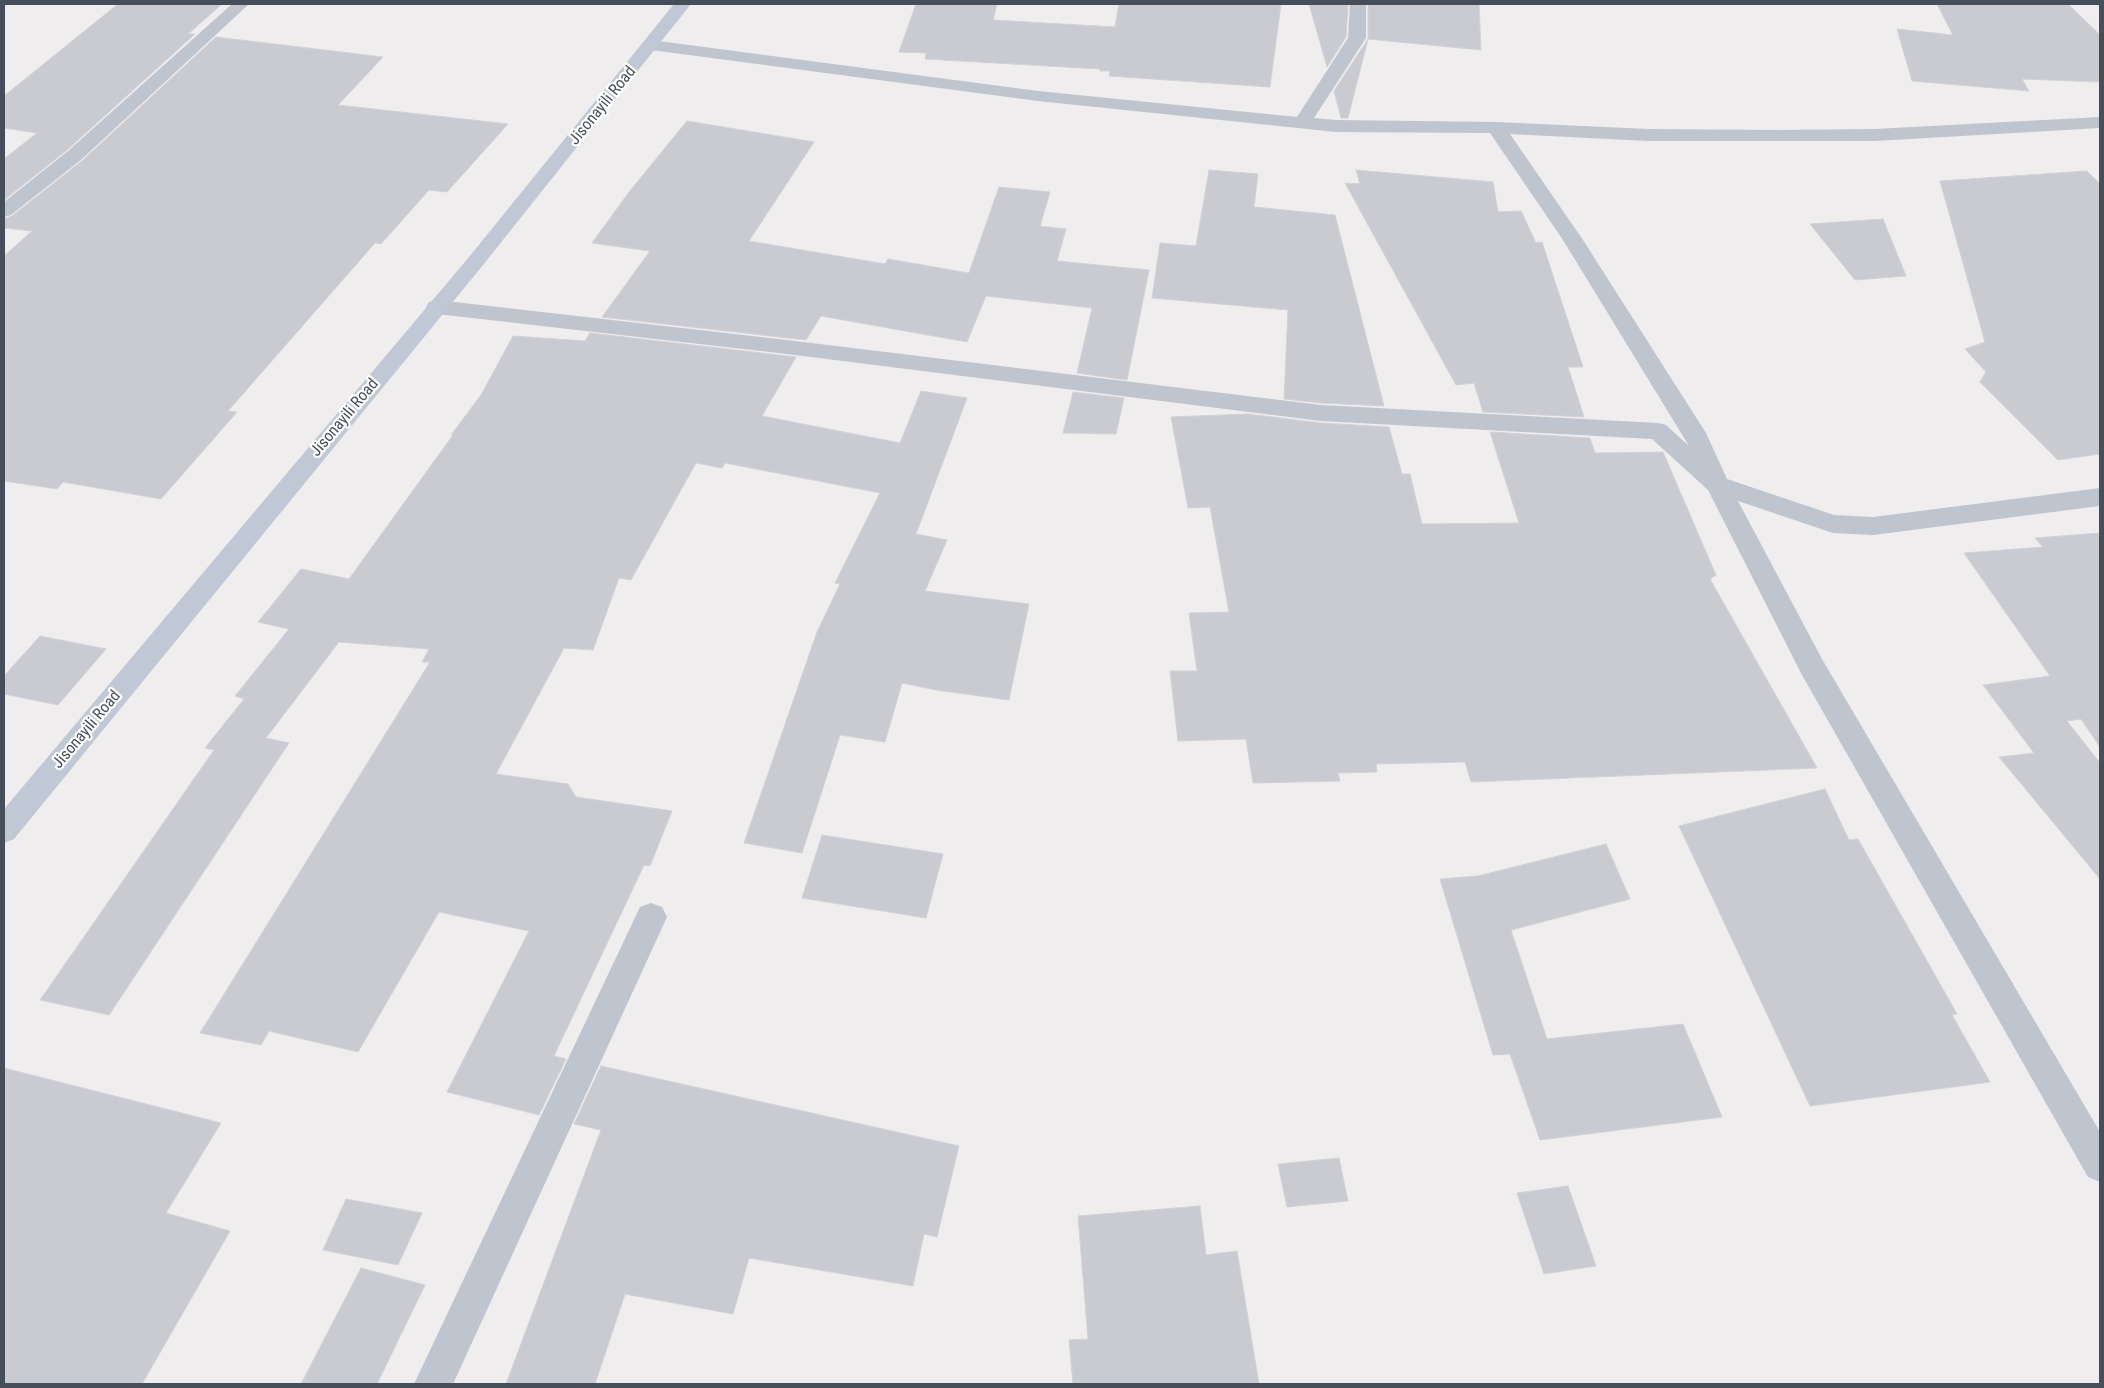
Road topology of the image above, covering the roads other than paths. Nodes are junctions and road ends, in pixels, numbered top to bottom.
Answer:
1 (241, 4) edge
2 (683, 4) edge
3 (1358, 4) edge
4 (651, 45) junction
5 (2100, 122) edge
6 (1302, 123) junction
7 (1496, 128) junction
8 (4, 211) edge
9 (437, 307) junction
10 (1717, 485) junction
11 (2100, 498) edge
12 (4, 830) edge
13 (651, 917) dead end
14 (2100, 1165) edge
15 (433, 1384) edge

1 - 8 street
2 - 4 street, Jisonayili Road
3 - 6 street
4 - 6 street
4 - 9 street, Jisonayili Road
5 - 7 street
6 - 7 street
7 - 10 street
9 - 10 street
9 - 12 street, Jisonayili Road
10 - 11 street
10 - 14 street
13 - 15 street

